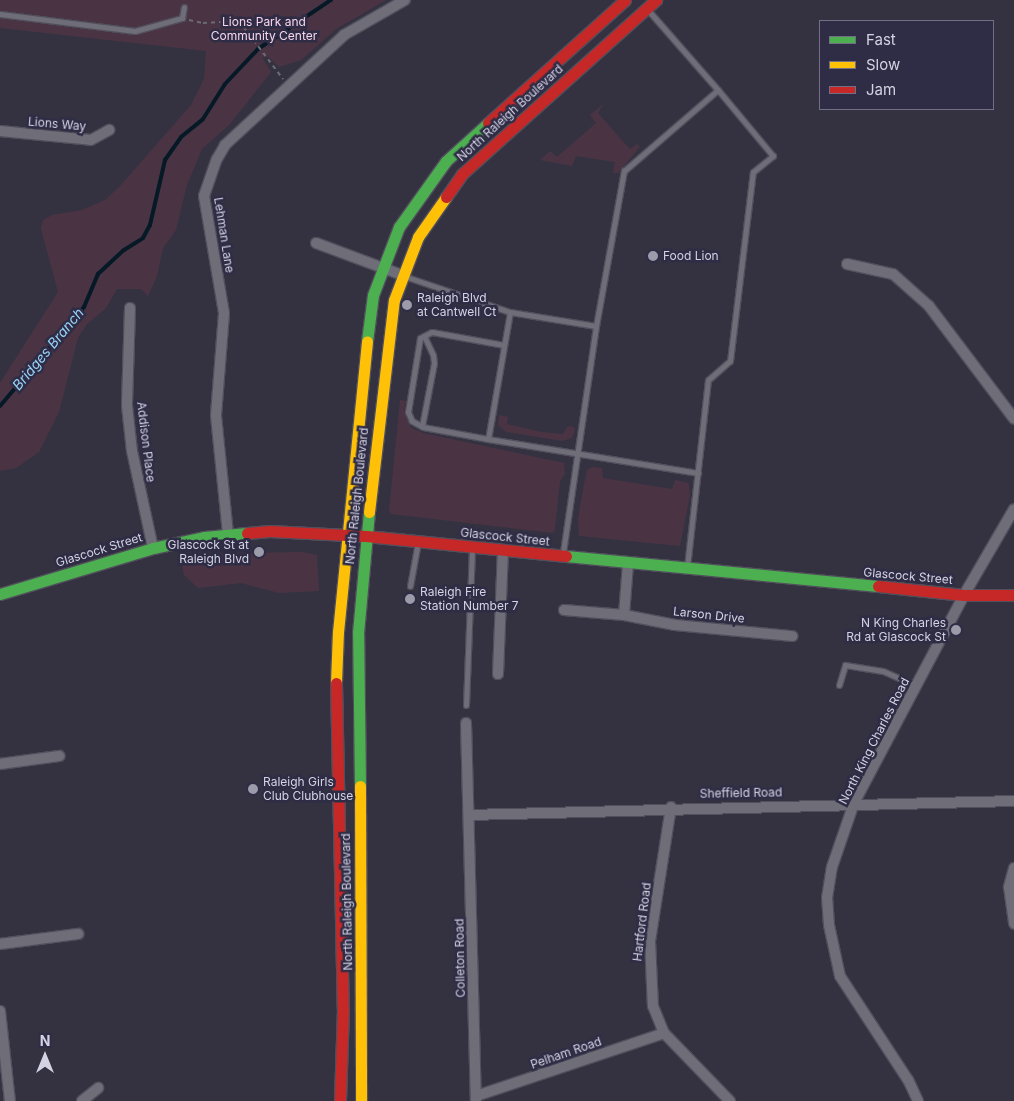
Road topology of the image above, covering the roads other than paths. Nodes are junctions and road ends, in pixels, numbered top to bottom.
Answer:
1 (405, 0) edge
2 (625, 0) edge
3 (656, 0) edge
4 (184, 6) dead end
5 (647, 9) junction
6 (0, 14) edge
7 (718, 90) junction
8 (109, 130) dead end
9 (0, 131) edge
10 (316, 243) dead end
11 (847, 264) dead end
12 (382, 267) junction
13 (402, 274) junction
14 (130, 308) dead end
15 (510, 312) junction
16 (596, 326) junction
17 (424, 336) junction
18 (504, 345) junction
19 (1014, 419) edge
20 (422, 426) junction
21 (488, 439) junction
22 (578, 454) junction
23 (698, 473) junction
24 (1014, 509) edge
25 (228, 534) junction
26 (346, 534) junction
27 (366, 536) junction
28 (418, 541) junction
29 (153, 548) junction
30 (472, 548) junction
31 (503, 550) junction
32 (562, 557) junction
33 (628, 564) junction
34 (687, 570) junction
35 (410, 586) dead end
36 (0, 594) edge
37 (964, 595) junction
38 (1014, 595) edge
39 (564, 610) dead end
40 (624, 615) junction
41 (792, 636) dead end
42 (498, 674) dead end
43 (839, 685) dead end
44 (916, 686) junction
45 (466, 705) dead end
46 (466, 723) dead end
47 (59, 756) dead end
48 (0, 764) edge
49 (1014, 801) edge
50 (854, 803) junction
51 (671, 807) junction
52 (469, 815) junction
53 (1014, 868) edge
54 (1014, 924) edge
55 (78, 934) dead end
56 (0, 944) edge
57 (0, 1011) edge
58 (664, 1033) junction
59 (98, 1088) dead end
60 (476, 1099) edge
61 (10, 1101) edge
62 (82, 1101) edge
63 (340, 1101) edge
64 (361, 1101) edge
65 (730, 1101) edge
66 (918, 1101) edge

1 - 25 street, Lehman Lane
2 - 12 main road, North Raleigh Boulevard
3 - 5 main road, North Raleigh Boulevard
4 - 6 lane
5 - 7 lane
5 - 13 main road, North Raleigh Boulevard
7 - 16 lane
7 - 23 lane
8 - 9 street, Lions Way
10 - 12 street
11 - 19 street
12 - 13 street
12 - 26 main road, North Raleigh Boulevard
13 - 15 lane
13 - 27 main road, North Raleigh Boulevard
14 - 29 street, Addison Place
15 - 16 lane
15 - 18 lane
16 - 22 lane
17 - 18 lane
17 - 20 lane
17 - 20 lane
18 - 21 lane
20 - 21 lane
21 - 22 lane
22 - 23 lane
22 - 32 lane
23 - 34 lane
24 - 37 street, North King Charles Road
25 - 26 main road, Glascock Street
25 - 29 main road, Glascock Street
26 - 27 main road, Glascock Street
26 - 63 main road, North Raleigh Boulevard
27 - 28 main road, Glascock Street
27 - 64 main road, North Raleigh Boulevard
28 - 30 main road, Glascock Street
28 - 35 lane
29 - 36 main road, Glascock Street
30 - 31 main road, Glascock Street
30 - 45 lane
31 - 32 main road, Glascock Street
31 - 42 street
32 - 33 main road, Glascock Street
33 - 34 main road, Glascock Street
33 - 40 street
34 - 37 main road, Glascock Street
37 - 38 main road, Glascock Street
37 - 44 street, North King Charles Road
39 - 40 street, Larson Drive
40 - 41 street, Larson Drive
43 - 44 lane
44 - 50 street, North King Charles Road
46 - 52 street, Colleton Road
47 - 48 street
49 - 50 street, Sheffield Road
50 - 51 street, Sheffield Road
50 - 66 street, North King Charles Road
51 - 52 street, Sheffield Road
51 - 58 street, Hartford Road
52 - 60 street, Colleton Road
53 - 54 street
55 - 56 street
57 - 61 street
58 - 60 street, Pelham Road
58 - 65 street, Hartford Road
59 - 62 street

